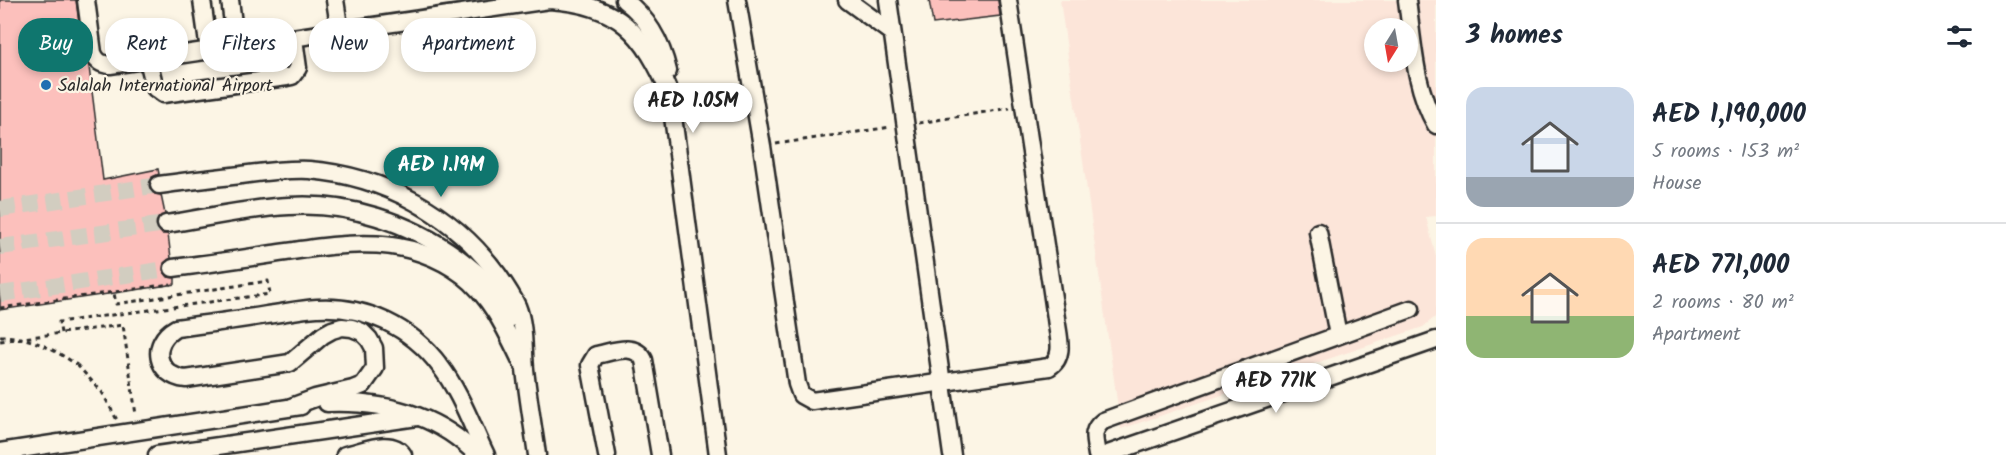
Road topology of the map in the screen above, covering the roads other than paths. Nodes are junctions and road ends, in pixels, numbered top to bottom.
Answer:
1 (86, 0) edge
2 (202, 0) edge
3 (230, 0) edge
4 (335, 0) edge
5 (624, 0) edge
6 (737, 0) edge
7 (847, 0) edge
8 (888, 0) edge
9 (1008, 0) edge
10 (1407, 0) edge
11 (489, 4) edge
12 (204, 18) edge
13 (232, 18) edge
14 (338, 18) edge
15 (389, 25) edge
16 (892, 33) junction
17 (105, 64) edge
18 (151, 72) edge
19 (295, 72) edge
20 (670, 94) junction
21 (1436, 124) edge
22 (159, 185) tunnel mouth
23 (166, 224) tunnel mouth
24 (1318, 232) dead end
25 (467, 272) junction
26 (172, 276) tunnel mouth
27 (1411, 309) dead end
28 (1338, 335) junction
29 (1436, 340) edge
30 (524, 360) junction
31 (942, 383) junction
32 (291, 407) junction
33 (421, 417) junction
34 (0, 452) edge
35 (157, 455) edge
36 (345, 455) edge
37 (403, 455) edge
38 (477, 455) edge
39 (486, 455) edge
40 (537, 455) edge
41 (607, 455) edge
42 (660, 455) edge
43 (718, 455) edge
44 (952, 455) edge
45 (1097, 455) edge
46 (1106, 455) edge

1 - 17 street
2 - 12 street
3 - 13 street
4 - 14 street
5 - 20 street
6 - 31 street
7 - 16 street
8 - 16 street
9 - 31 street
10 - 21 street
11 - 15 street
11 - 20 street
16 - 31 street
18 - 19 street
20 - 43 street
22 - 30 street
23 - 25 street
24 - 28 street
25 - 26 street
25 - 30 street
27 - 28 street
28 - 45 street
29 - 46 street
30 - 40 street
31 - 44 street
32 - 33 street
32 - 34 street
32 - 39 street
33 - 35 street
33 - 38 street
36 - 37 street
41 - 42 street

